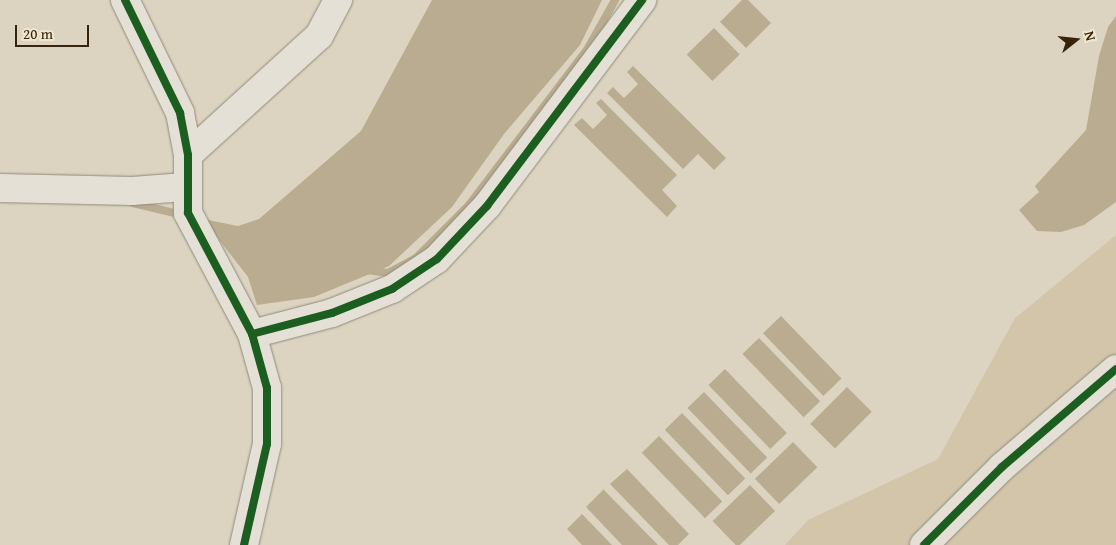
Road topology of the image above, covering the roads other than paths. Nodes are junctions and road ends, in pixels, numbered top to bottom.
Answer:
1 (125, 0) edge
2 (338, 0) edge
3 (642, 0) edge
4 (188, 155) junction
5 (185, 187) junction
6 (0, 188) edge
7 (252, 334) junction
8 (1116, 369) edge
9 (244, 545) edge
10 (924, 545) edge

1 - 4 street
2 - 4 street
3 - 7 street
4 - 5 street
5 - 6 street
5 - 7 street
7 - 9 street
8 - 10 street

